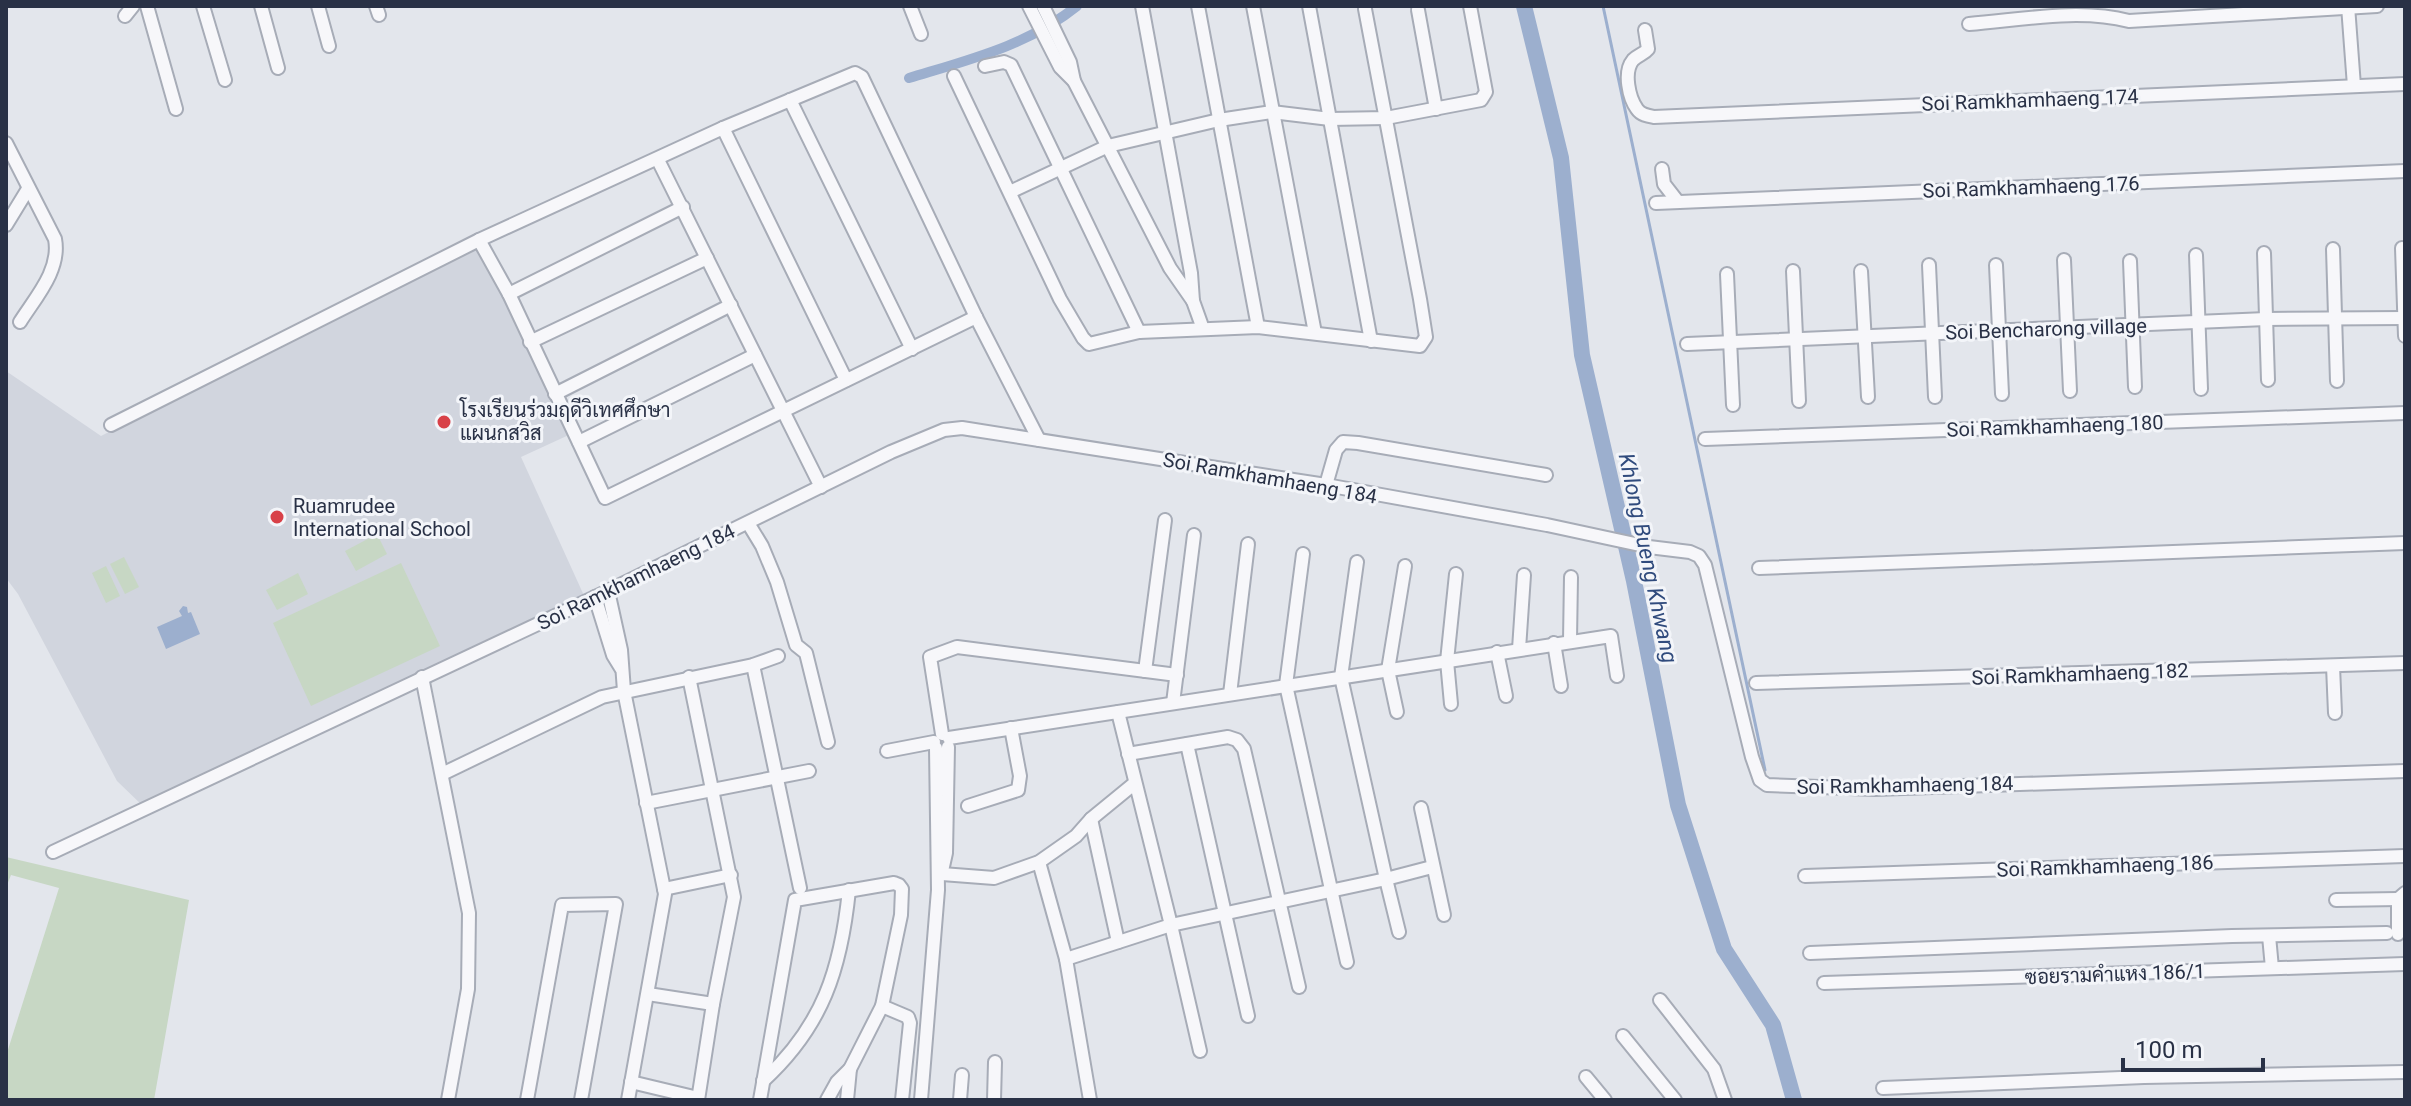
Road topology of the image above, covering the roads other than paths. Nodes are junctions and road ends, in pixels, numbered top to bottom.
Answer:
1 (147, 6) edge
2 (203, 6) edge
3 (261, 6) edge
4 (318, 6) edge
5 (910, 6) edge
6 (1029, 6) edge
7 (1043, 6) edge
8 (1142, 6) edge
9 (1198, 6) edge
10 (1253, 6) edge
11 (1309, 6) edge
12 (1470, 6) edge
13 (2377, 6) edge
14 (2348, 7) edge
15 (2265, 8) edge
16 (1365, 9) dead end
17 (1418, 10) dead end
18 (2115, 11) edge
19 (1969, 24) dead end
20 (1645, 30) dead end
21 (921, 34) dead end
22 (329, 46) dead end
23 (1065, 65) junction
24 (985, 66) dead end
25 (278, 68) dead end
26 (954, 76) dead end
27 (225, 80) dead end
28 (2405, 84) edge
29 (2354, 86) junction
30 (790, 100) junction
31 (176, 109) dead end
32 (1436, 109) junction
33 (1272, 112) junction
34 (1386, 118) junction
35 (1330, 119) junction
36 (1219, 120) junction
37 (723, 128) junction
38 (1166, 131) junction
39 (6, 143) edge
40 (1108, 146) junction
41 (658, 160) junction
42 (1060, 167) junction
43 (1662, 169) dead end
44 (2405, 171) edge
45 (28, 189) junction
46 (1010, 192) junction
47 (1678, 202) junction
48 (1656, 203) dead end
49 (683, 207) junction
50 (6, 225) edge
51 (479, 240) junction
52 (2402, 248) dead end
53 (2333, 249) dead end
54 (2264, 253) dead end
55 (2196, 255) dead end
56 (707, 258) junction
57 (2064, 260) dead end
58 (2130, 261) dead end
59 (1929, 265) dead end
60 (1996, 265) dead end
61 (1793, 271) dead end
62 (1861, 271) dead end
63 (1727, 274) dead end
64 (509, 294) junction
65 (1193, 301) junction
66 (731, 305) junction
67 (976, 317) junction
68 (2336, 318) junction
69 (2405, 318) edge
70 (2266, 319) junction
71 (20, 322) dead end
72 (2199, 323) junction
73 (2133, 326) junction
74 (1258, 327) junction
75 (1203, 329) junction
76 (2066, 329) junction
77 (2000, 331) junction
78 (1139, 332) junction
79 (1315, 333) junction
80 (1932, 334) junction
81 (1865, 336) junction
82 (2405, 336) edge
83 (1796, 339) junction
84 (1371, 341) junction
85 (530, 342) junction
86 (1731, 342) junction
87 (1687, 344) dead end
88 (912, 349) junction
89 (755, 355) junction
90 (846, 380) junction
91 (2268, 380) dead end
92 (2337, 381) dead end
93 (2135, 387) dead end
94 (2201, 389) dead end
95 (2070, 391) dead end
96 (555, 394) junction
97 (2002, 394) dead end
98 (1868, 397) dead end
99 (1935, 397) dead end
100 (1799, 401) dead end
101 (1733, 405) dead end
102 (783, 411) junction
103 (2405, 413) edge
104 (111, 425) dead end
105 (1705, 439) dead end
106 (1039, 440) junction
107 (579, 442) junction
108 (1546, 475) dead end
109 (1326, 485) junction
110 (821, 487) junction
111 (1165, 520) dead end
112 (748, 523) junction
113 (1194, 535) dead end
114 (2405, 543) edge
115 (1248, 544) dead end
116 (1303, 554) dead end
117 (1357, 562) dead end
118 (1405, 566) dead end
119 (1759, 568) dead end
120 (1456, 574) dead end
121 (1524, 575) dead end
122 (1571, 577) dead end
123 (608, 591) junction
124 (595, 597) junction
125 (1570, 640) junction
126 (1554, 643) junction
127 (1519, 649) junction
128 (1497, 652) junction
129 (778, 656) dead end
130 (1447, 661) junction
131 (2405, 663) edge
132 (753, 665) junction
133 (2333, 666) junction
134 (621, 668) junction
135 (1388, 670) junction
136 (1145, 671) junction
137 (1177, 675) junction
138 (1617, 676) dead end
139 (422, 677) junction
140 (689, 677) junction
141 (1341, 677) junction
142 (1756, 683) dead end
143 (1286, 685) junction
144 (1561, 686) dead end
145 (624, 691) junction
146 (1230, 694) junction
147 (1506, 696) dead end
148 (1173, 703) junction
149 (1451, 704) dead end
150 (1118, 712) junction
151 (1397, 712) dead end
152 (2335, 713) dead end
153 (1011, 728) junction
154 (828, 742) dead end
155 (942, 742) junction
156 (1187, 744) junction
157 (887, 751) dead end
158 (1128, 754) junction
159 (809, 771) dead end
160 (2405, 771) edge
161 (442, 774) junction
162 (777, 776) junction
163 (1135, 783) junction
164 (713, 790) junction
165 (646, 803) junction
166 (968, 806) dead end
167 (941, 808) junction
168 (1421, 808) dead end
169 (1091, 819) junction
170 (53, 852) dead end
171 (2405, 856) edge
172 (1039, 862) junction
173 (1432, 867) junction
174 (942, 874) junction
175 (731, 875) junction
176 (1805, 876) dead end
177 (1386, 879) junction
178 (800, 888) dead end
179 (664, 889) junction
180 (849, 890) junction
181 (938, 890) junction
182 (1331, 891) junction
183 (2402, 896) edge
184 (2336, 900) dead end
185 (1278, 902) junction
186 (1227, 913) junction
187 (1444, 915) dead end
188 (1171, 925) junction
189 (1399, 932) dead end
190 (2269, 936) junction
191 (1118, 942) junction
192 (1810, 953) dead end
193 (1066, 959) junction
194 (1347, 962) dead end
195 (2405, 964) edge
196 (2272, 968) junction
197 (1824, 983) dead end
198 (1299, 987) dead end
199 (648, 994) junction
200 (1660, 1000) dead end
201 (713, 1004) junction
202 (882, 1006) junction
203 (1248, 1016) dead end
204 (1623, 1036) dead end
205 (1200, 1051) dead end
206 (995, 1062) dead end
207 (850, 1069) junction
208 (2405, 1072) edge
209 (962, 1075) dead end
210 (1586, 1077) dead end
211 (763, 1081) junction
212 (631, 1082) junction
213 (1883, 1088) dead end
214 (698, 1099) edge
215 (448, 1100) edge
216 (527, 1100) edge
217 (581, 1100) edge
218 (628, 1100) edge
219 (760, 1100) edge
220 (827, 1100) edge
221 (847, 1100) edge
222 (902, 1100) edge
223 (921, 1100) edge
224 (960, 1100) edge
225 (994, 1100) edge
226 (1090, 1100) edge
227 (1605, 1100) edge
228 (1675, 1100) edge
229 (1725, 1100) edge

1 - 31 street
2 - 27 street
3 - 25 street
4 - 22 street
5 - 21 street
6 - 23 street
7 - 23 street
8 - 38 street
9 - 36 street
10 - 33 street
11 - 35 street
12 - 32 street
13 - 14 street
14 - 15 street
14 - 29 street
15 - 18 street
16 - 34 street
17 - 32 street
18 - 19 street
20 - 29 street, Soi Ramkhamhaeng 174
23 - 40 street
24 - 42 street
26 - 46 street
28 - 29 street, Soi Ramkhamhaeng 174
30 - 37 street
30 - 67 street
30 - 88 street
32 - 34 street
33 - 35 street
33 - 36 street
33 - 79 street
34 - 35 street
34 - 84 street
35 - 84 street
36 - 38 street
36 - 74 street
37 - 41 street
37 - 90 street
38 - 40 street
38 - 65 street
39 - 45 street
40 - 42 street
40 - 65 street
41 - 49 street
41 - 51 street
42 - 46 street
42 - 78 street
43 - 47 street
44 - 47 street, Soi Ramkhamhaeng 176
45 - 50 street
45 - 71 street
46 - 78 street
47 - 48 street, Soi Ramkhamhaeng 176
49 - 56 street
49 - 64 street
51 - 64 street
51 - 104 street
52 - 69 street
53 - 68 street
54 - 70 street
55 - 72 street
56 - 66 street
56 - 85 street
57 - 76 street
58 - 73 street
59 - 80 street
60 - 77 street
61 - 83 street
62 - 81 street
63 - 86 street
64 - 85 street
65 - 75 street
66 - 89 street
66 - 96 street
67 - 88 street
67 - 106 street
68 - 69 street, Soi Bencharong village
68 - 70 street, Soi Bencharong village
68 - 92 street
69 - 82 street
70 - 72 street, Soi Bencharong village
70 - 91 street
72 - 73 street, Soi Bencharong village
72 - 94 street
73 - 76 street, Soi Bencharong village
73 - 93 street
74 - 75 street
74 - 79 street
75 - 78 street
76 - 77 street, Soi Bencharong village
76 - 95 street
77 - 80 street, Soi Bencharong village
77 - 97 street
79 - 84 street
80 - 81 street, Soi Bencharong village
80 - 99 street
81 - 83 street, Soi Bencharong village
81 - 98 street
83 - 86 street, Soi Bencharong village
83 - 100 street
85 - 96 street
86 - 87 street, Soi Bencharong village
86 - 101 street
88 - 90 street
89 - 102 street
89 - 107 street
90 - 102 street
96 - 107 street
102 - 107 street
102 - 110 street
103 - 105 street, Soi Ramkhamhaeng 180
106 - 109 street, Soi Ramkhamhaeng 184
106 - 110 street, Soi Ramkhamhaeng 184
108 - 109 street
109 - 160 street, Soi Ramkhamhaeng 184
110 - 112 street, Soi Ramkhamhaeng 184
111 - 136 street
112 - 123 street, Soi Ramkhamhaeng 184
112 - 154 street
113 - 137 street
114 - 119 street
115 - 146 street
116 - 143 street
117 - 141 street
118 - 135 street
120 - 130 street
121 - 127 street
122 - 125 street
123 - 124 street, Soi Ramkhamhaeng 184
123 - 134 street
124 - 134 street
124 - 139 street, Soi Ramkhamhaeng 184
125 - 126 street
125 - 138 street
126 - 127 street
126 - 144 street
127 - 128 street
128 - 130 street
128 - 147 street
129 - 132 street
130 - 135 street
130 - 149 street
131 - 133 street, Soi Ramkhamhaeng 182
132 - 140 street
132 - 162 street
133 - 142 street, Soi Ramkhamhaeng 182
133 - 152 street
134 - 145 street
135 - 141 street
135 - 151 street
136 - 137 street
136 - 155 street
137 - 148 street
139 - 161 street
139 - 170 street, Soi Ramkhamhaeng 184
140 - 145 street
140 - 164 street
141 - 143 street
141 - 177 street
143 - 146 street
143 - 182 street
145 - 161 street
145 - 165 street
146 - 148 street
148 - 150 street
150 - 153 street
150 - 158 street
153 - 155 street
153 - 166 street
155 - 157 street
155 - 167 street
156 - 158 street
156 - 185 street
156 - 186 street
158 - 163 street
159 - 162 street
161 - 215 street
162 - 164 street
162 - 178 street
163 - 169 street
163 - 188 street
164 - 165 street
164 - 175 street
165 - 179 street
167 - 174 street
167 - 181 street
168 - 173 street
169 - 172 street
169 - 191 street
171 - 176 street, Soi Ramkhamhaeng 186
172 - 174 street
172 - 193 street
173 - 177 street
173 - 187 street
174 - 181 street
175 - 179 street
175 - 201 street
177 - 182 street
177 - 189 street
179 - 199 street
180 - 202 street
180 - 211 street
180 - 211 street
181 - 223 street
182 - 185 street
182 - 194 street
183 - 184 street
183 - 190 street
185 - 186 street
185 - 198 street
186 - 188 street
186 - 203 street
188 - 191 street
188 - 205 street
190 - 192 street
190 - 196 street
191 - 193 street
193 - 226 street
195 - 196 street, ซอยรามคำแหง 186/1
196 - 197 street, ซอยรามคำแหง 186/1
199 - 201 street
199 - 212 street
200 - 229 street
201 - 214 street
202 - 207 street
202 - 222 street
204 - 228 street
206 - 225 street
207 - 220 street
207 - 221 street
208 - 213 street
209 - 224 street
210 - 227 street
211 - 219 street
212 - 214 street
212 - 218 street
216 - 217 street

